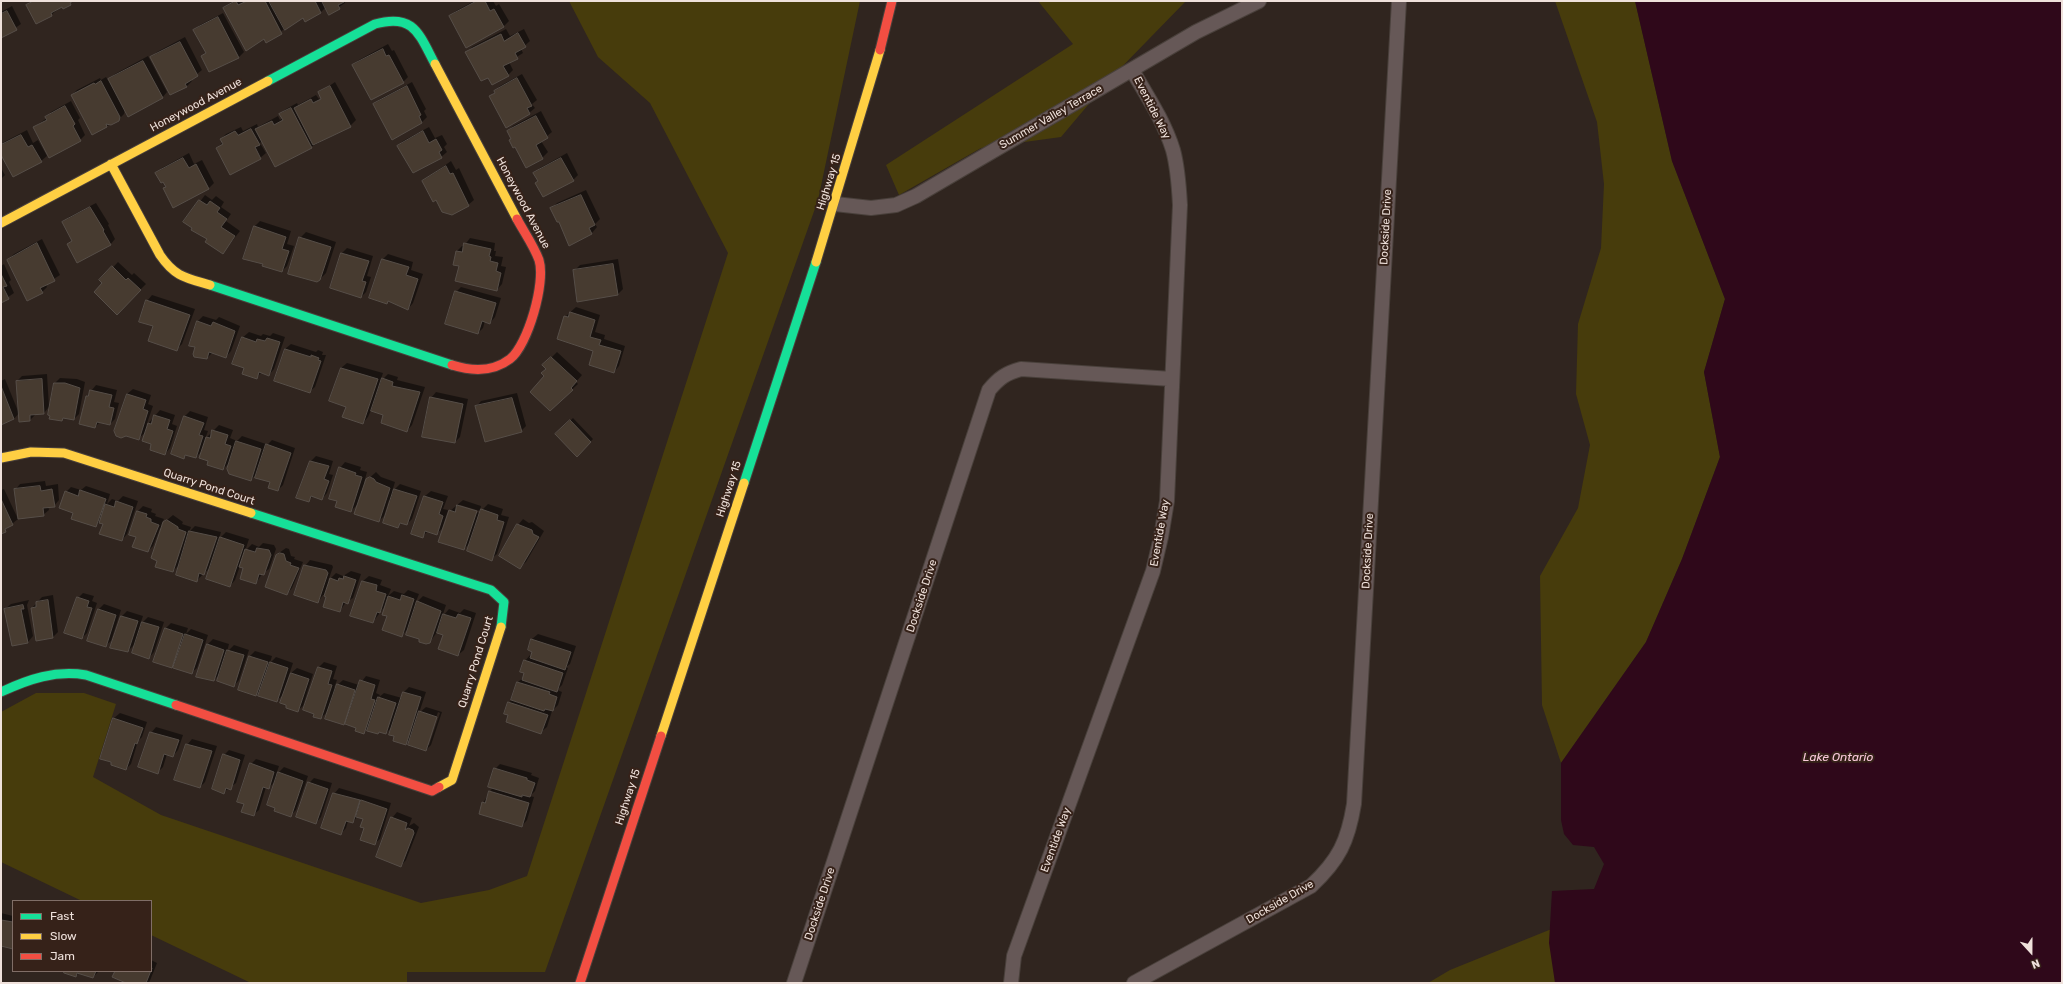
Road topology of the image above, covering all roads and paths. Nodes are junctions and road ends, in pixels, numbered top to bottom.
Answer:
1 (892, 1) edge
2 (1259, 1) edge
3 (1399, 1) edge
4 (1132, 70) junction
5 (111, 164) junction
6 (835, 204) junction
7 (1, 223) edge
8 (1172, 379) junction
9 (1, 458) edge
10 (1, 692) edge
11 (580, 983) edge
12 (794, 983) edge
13 (1011, 983) edge
14 (1134, 983) edge

1 - 6 street, Highway 15
2 - 4 street, Summer Valley Terrace
3 - 14 street, Dockside Drive
4 - 6 street, Summer Valley Terrace
4 - 8 street, Eventide Way
5 - 5 street, Honeywood Avenue
5 - 7 street, Honeywood Avenue
6 - 11 street, Highway 15
8 - 12 street, Dockside Drive
8 - 13 street, Eventide Way
9 - 10 street, Quarry Pond Court

